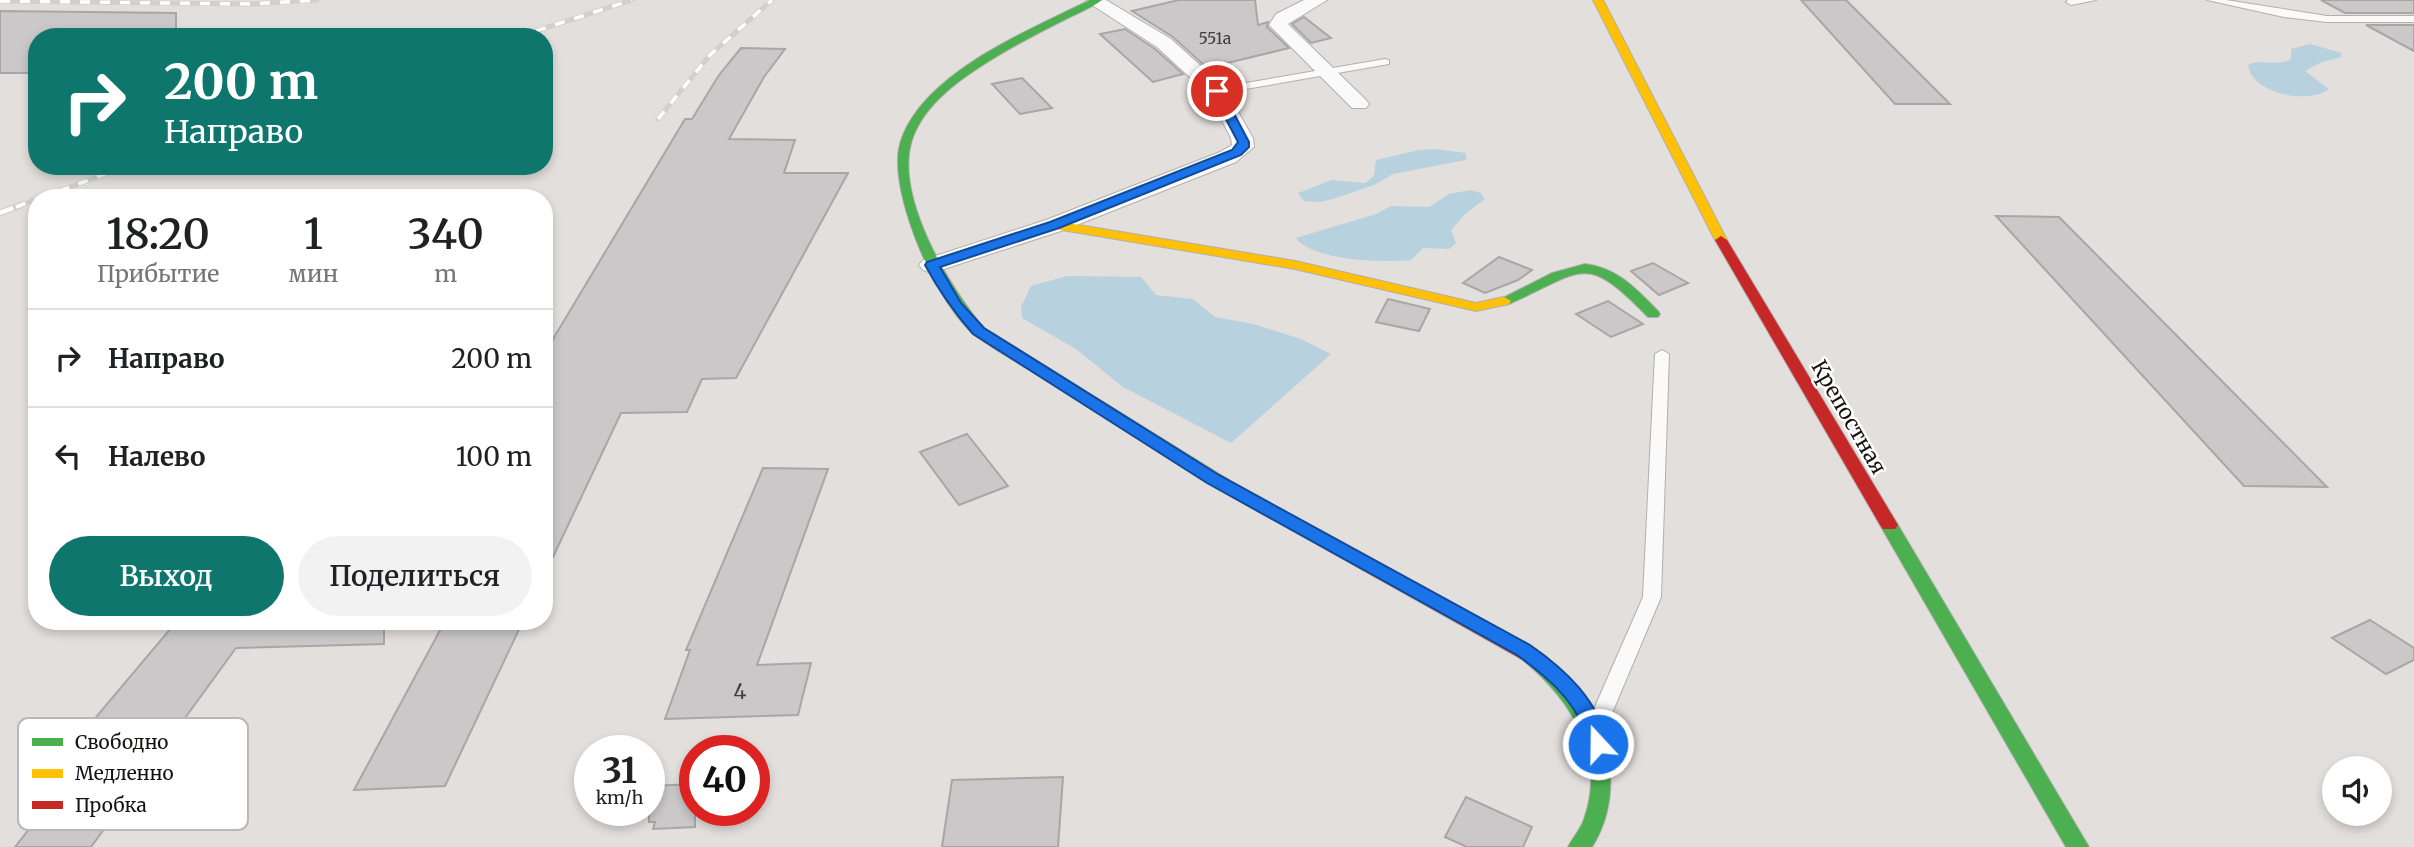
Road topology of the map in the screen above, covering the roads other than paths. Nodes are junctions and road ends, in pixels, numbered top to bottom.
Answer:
1 (1318, 0) edge
2 (1598, 0) edge
3 (2091, 0) edge
4 (2212, 0) edge
5 (1096, 1) edge
6 (2071, 2) dead end
7 (2414, 19) edge
8 (1385, 62) dead end
9 (1326, 72) junction
10 (1217, 91) junction
11 (1359, 104) dead end
12 (1055, 225) junction
13 (932, 265) junction
14 (1653, 314) dead end
15 (1662, 354) dead end
16 (1595, 730) junction
17 (1579, 847) edge
18 (2078, 847) edge

1 - 9 street
2 - 18 street, Крепостная
3 - 6 lane
4 - 7 lane
5 - 10 street
5 - 13 street
8 - 9 lane
9 - 10 lane
9 - 11 street
10 - 12 street
12 - 13 street
12 - 14 street
13 - 16 street
15 - 16 lane
16 - 17 street

